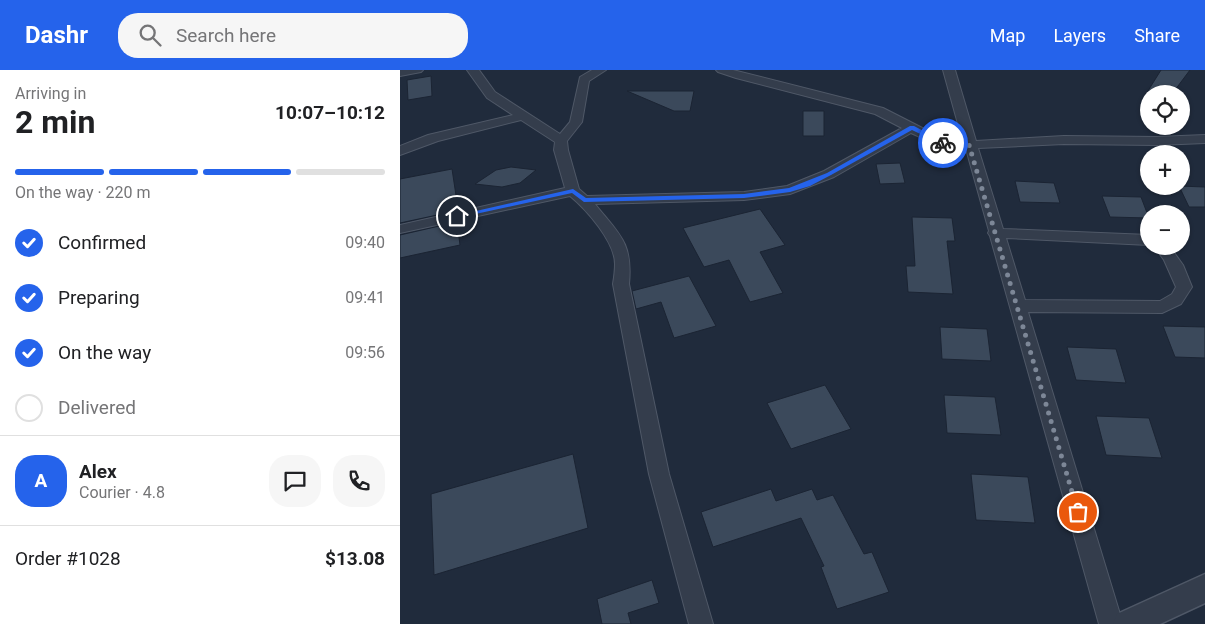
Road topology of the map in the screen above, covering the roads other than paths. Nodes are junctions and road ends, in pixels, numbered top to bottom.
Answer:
1 (417, 70) edge
2 (473, 70) edge
3 (600, 70) edge
4 (722, 70) edge
5 (949, 70) edge
6 (400, 73) edge
7 (522, 116) junction
8 (912, 127) junction
9 (1205, 139) edge
10 (562, 141) junction
11 (969, 145) junction
12 (400, 151) edge
13 (578, 195) junction
14 (400, 230) edge
15 (995, 233) junction
16 (1140, 240) edge
17 (1168, 255) edge
18 (1018, 306) junction
19 (1205, 588) edge
20 (701, 624) edge
21 (1111, 624) edge
22 (1128, 624) edge

1 - 6 street
2 - 7 street
3 - 10 street
4 - 8 street
5 - 11 street
7 - 10 street
7 - 12 street
8 - 11 street
8 - 13 street
9 - 11 street
10 - 13 street
11 - 15 street
13 - 14 street
13 - 20 street
15 - 16 street
15 - 18 street
17 - 18 street
18 - 21 street
19 - 22 street

